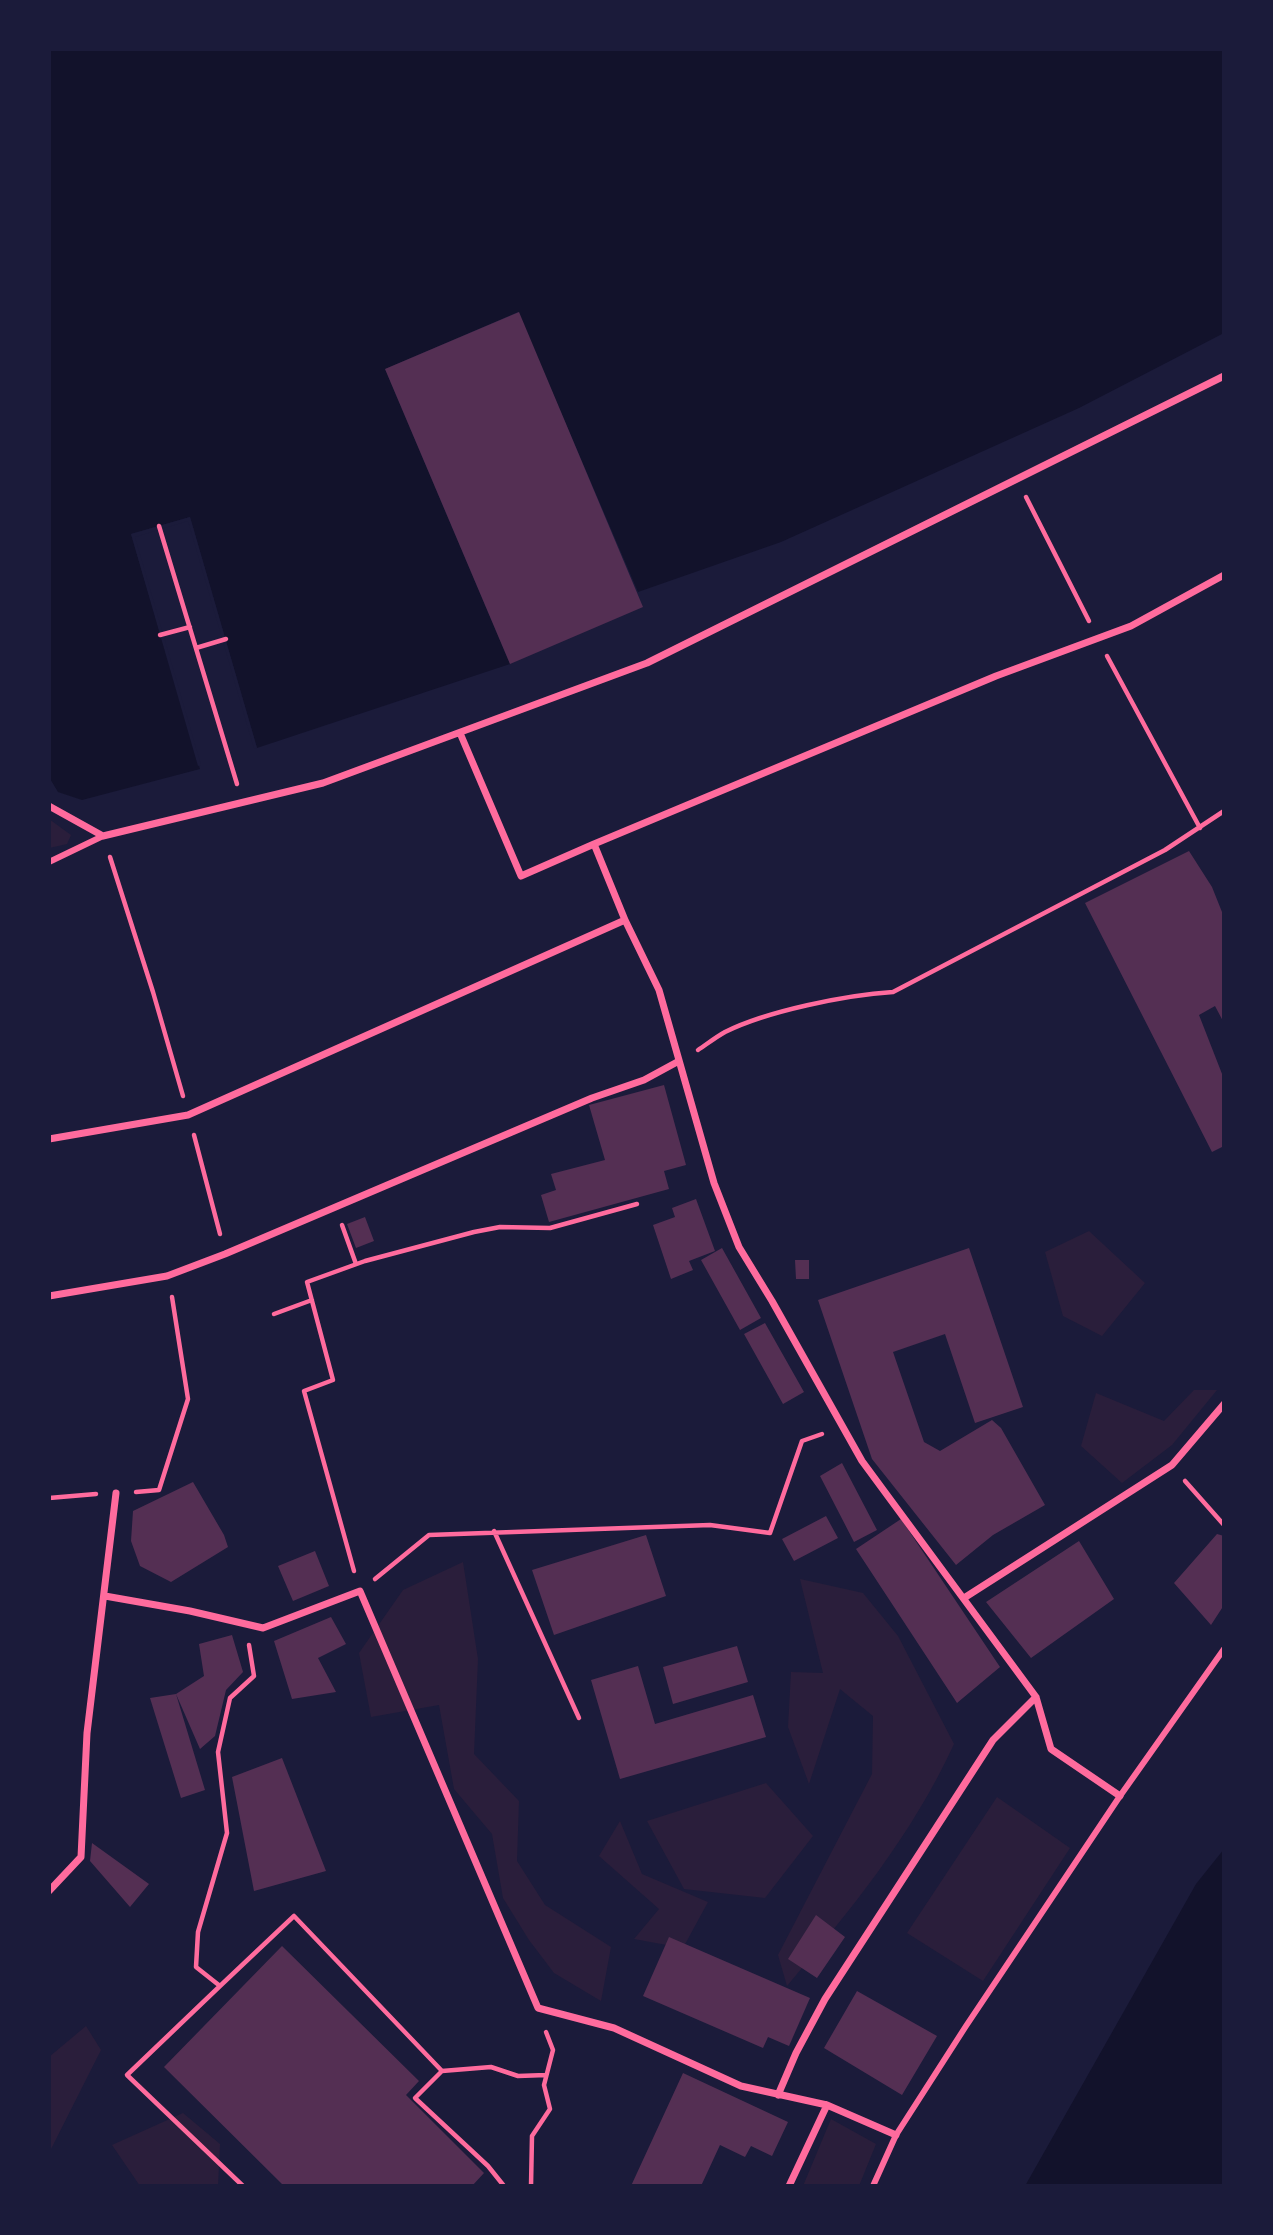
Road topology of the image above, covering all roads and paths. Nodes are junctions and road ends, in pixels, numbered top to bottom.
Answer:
1 (1224, 376) edge
2 (159, 526) dead end
3 (1224, 575) edge
4 (190, 627) junction
5 (160, 635) dead end
6 (226, 639) dead end
7 (196, 648) junction
8 (460, 733) junction
9 (243, 802) junction
10 (49, 806) edge
11 (1224, 811) edge
12 (103, 836) junction
13 (594, 844) junction
14 (49, 862) edge
15 (625, 920) junction
16 (679, 1062) junction
17 (188, 1115) junction
18 (49, 1139) edge
19 (637, 1204) dead end
20 (336, 1207) junction
21 (225, 1254) junction
22 (356, 1264) junction
23 (167, 1276) junction
24 (49, 1296) edge
25 (312, 1300) junction
26 (274, 1314) dead end
27 (1224, 1405) edge
28 (842, 1427) junction
29 (1172, 1465) junction
30 (116, 1493) junction
31 (49, 1498) edge
32 (1224, 1525) edge
33 (494, 1531) junction
34 (360, 1591) junction
35 (105, 1596) junction
36 (964, 1598) junction
37 (246, 1624) junction
38 (1224, 1649) edge
39 (1036, 1697) junction
40 (579, 1718) dead end
41 (1120, 1796) junction
42 (49, 1891) edge
43 (219, 1986) junction
44 (538, 2008) junction
45 (442, 2071) junction
46 (546, 2075) junction
47 (779, 2095) junction
48 (827, 2105) junction
49 (896, 2135) junction
50 (243, 2186) edge
51 (504, 2186) edge
52 (531, 2186) edge
53 (789, 2186) edge
54 (873, 2186) edge

1 - 8 street
2 - 4 path
3 - 13 street
4 - 5 path
4 - 7 path
6 - 7 path
7 - 9 path
8 - 9 street
8 - 13 street
9 - 12 street
10 - 12 street
11 - 16 path
12 - 14 street
12 - 17 path
13 - 15 street
15 - 16 street
15 - 17 street
16 - 20 street
16 - 28 street
17 - 18 street
17 - 21 path
19 - 22 path
20 - 21 street
20 - 22 path
21 - 23 street
22 - 25 path
23 - 24 street
23 - 30 path
25 - 26 path
25 - 34 path
27 - 29 street
28 - 33 path
28 - 36 street
29 - 32 path
29 - 36 street
30 - 31 path
30 - 35 street
33 - 34 path
33 - 40 path
34 - 37 street
34 - 44 street
35 - 37 street
35 - 42 street
36 - 39 street
37 - 43 path
38 - 41 street
39 - 41 street
39 - 47 street
41 - 49 street
43 - 45 path
43 - 50 path
44 - 46 path
44 - 47 street
45 - 46 path
45 - 51 path
46 - 52 path
47 - 48 street
48 - 49 street
48 - 53 street
49 - 54 street

